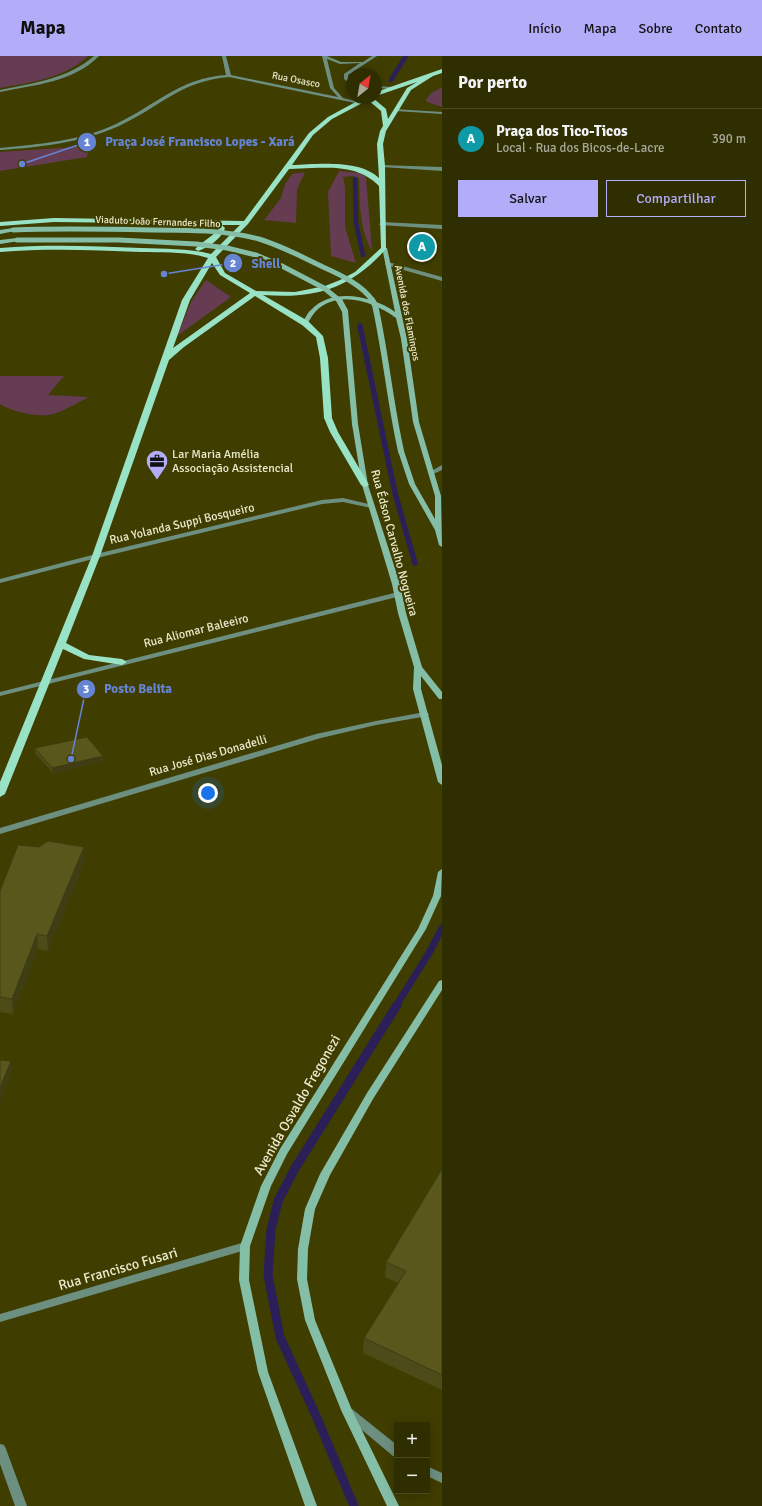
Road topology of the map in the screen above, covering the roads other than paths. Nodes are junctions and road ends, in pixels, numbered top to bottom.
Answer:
1 (97, 56) edge
2 (224, 56) edge
3 (375, 56) edge
4 (325, 57) edge
5 (368, 61) junction
6 (356, 68) edge
7 (442, 71) edge
8 (229, 76) junction
9 (430, 76) junction
10 (382, 87) edge
11 (392, 88) junction
12 (0, 91) edge
13 (382, 92) edge
14 (342, 98) junction
15 (346, 99) edge
16 (356, 104) edge
17 (376, 104) edge
18 (396, 110) junction
19 (442, 113) edge
20 (385, 125) junction
21 (0, 149) edge
22 (382, 166) junction
23 (288, 167) junction
24 (442, 169) edge
25 (382, 185) junction
26 (216, 222) junction
27 (246, 223) junction
28 (0, 224) edge
29 (382, 224) junction
30 (442, 227) edge
31 (0, 232) edge
32 (0, 242) edge
33 (384, 248) junction
34 (0, 250) edge
35 (188, 252) junction
36 (212, 257) junction
37 (388, 264) junction
38 (442, 279) edge
39 (255, 293) junction
40 (399, 317) junction
41 (305, 323) junction
42 (163, 360) junction
43 (355, 424) joint
44 (442, 467) edge
45 (431, 473) junction
46 (365, 485) junction
47 (440, 496) edge
48 (371, 506) junction
49 (438, 530) junction
50 (442, 545) edge
51 (96, 556) junction
52 (0, 581) edge
53 (398, 594) junction
54 (61, 644) junction
55 (122, 662) junction
56 (418, 667) junction
57 (46, 681) junction
58 (0, 694) edge
59 (442, 697) edge
60 (425, 714) junction
61 (442, 782) edge
62 (0, 794) edge
63 (0, 831) edge
64 (442, 872) edge
65 (442, 983) edge
66 (245, 1246) junction
67 (0, 1318) edge
68 (347, 1410) junction
69 (0, 1449) edge
70 (394, 1449) edge
71 (430, 1472) edge
72 (442, 1478) edge
73 (21, 1506) edge
74 (311, 1506) edge
75 (393, 1506) edge

1 - 12 street
2 - 8 street
3 - 5 street
4 - 5 street
4 - 14 street
5 - 6 street
7 - 9 main road
8 - 14 street, Rua Osasco
8 - 21 street, Rua Osasco
9 - 11 main road
9 - 18 main road, Avenida dos Flamingos
10 - 11 street
11 - 13 main road
14 - 15 street, Rua Osasco
16 - 23 main road
17 - 20 main road
18 - 19 street
18 - 20 main road, Avenida dos Flamingos
20 - 22 main road, Avenida dos Flamingos
22 - 24 street
22 - 25 main road, Avenida dos Flamingos
23 - 25 main road
23 - 27 main road
25 - 29 main road, Avenida dos Flamingos
26 - 27 main road
26 - 28 main road
26 - 35 main road
27 - 36 main road
29 - 30 street
29 - 33 main road, Avenida dos Flamingos
31 - 49 main road, Viaduto João Fernandes Filho, bridge
32 - 43 main road, Viaduto João Fernandes Filho, bridge
33 - 37 main road, Avenida dos Flamingos
33 - 39 main road
34 - 35 main road
35 - 36 main road
36 - 39 main road
36 - 42 main road
37 - 38 street
37 - 40 main road, Avenida dos Flamingos
39 - 41 main road
39 - 42 main road
40 - 41 main road
40 - 45 main road, Avenida dos Flamingos
41 - 46 main road
42 - 51 main road
43 - 46 main road, Rua Édson Carvalho Nogueira
44 - 45 street
45 - 47 main road, Avenida dos Flamingos
46 - 48 main road, Rua Édson Carvalho Nogueira
47 - 49 main road, Avenida dos Flamingos
48 - 51 street, Rua Yolanda Suppi Bosqueiro
48 - 53 main road, Rua Édson Carvalho Nogueira
49 - 50 main road, Avenida dos Flamingos
51 - 52 street, Rua Yolanda Suppi Bosqueiro
51 - 54 main road
53 - 55 street, Rua Aliomar Baleeiro
53 - 56 main road, Rua Édson Carvalho Nogueira
54 - 55 main road
54 - 57 main road
55 - 57 street, Rua Aliomar Baleeiro
56 - 59 main road
56 - 60 main road
57 - 58 street, Rua Aliomar Baleeiro
57 - 62 main road
60 - 61 main road
60 - 63 street, Rua José Dias Donadelli
64 - 66 main road, Avenida Osvaldo Fregonezi
65 - 68 main road
66 - 67 street, Rua Francisco Fusari
66 - 74 main road, Avenida Osvaldo Fregonezi
68 - 70 street
68 - 75 main road
69 - 73 street
71 - 72 street

